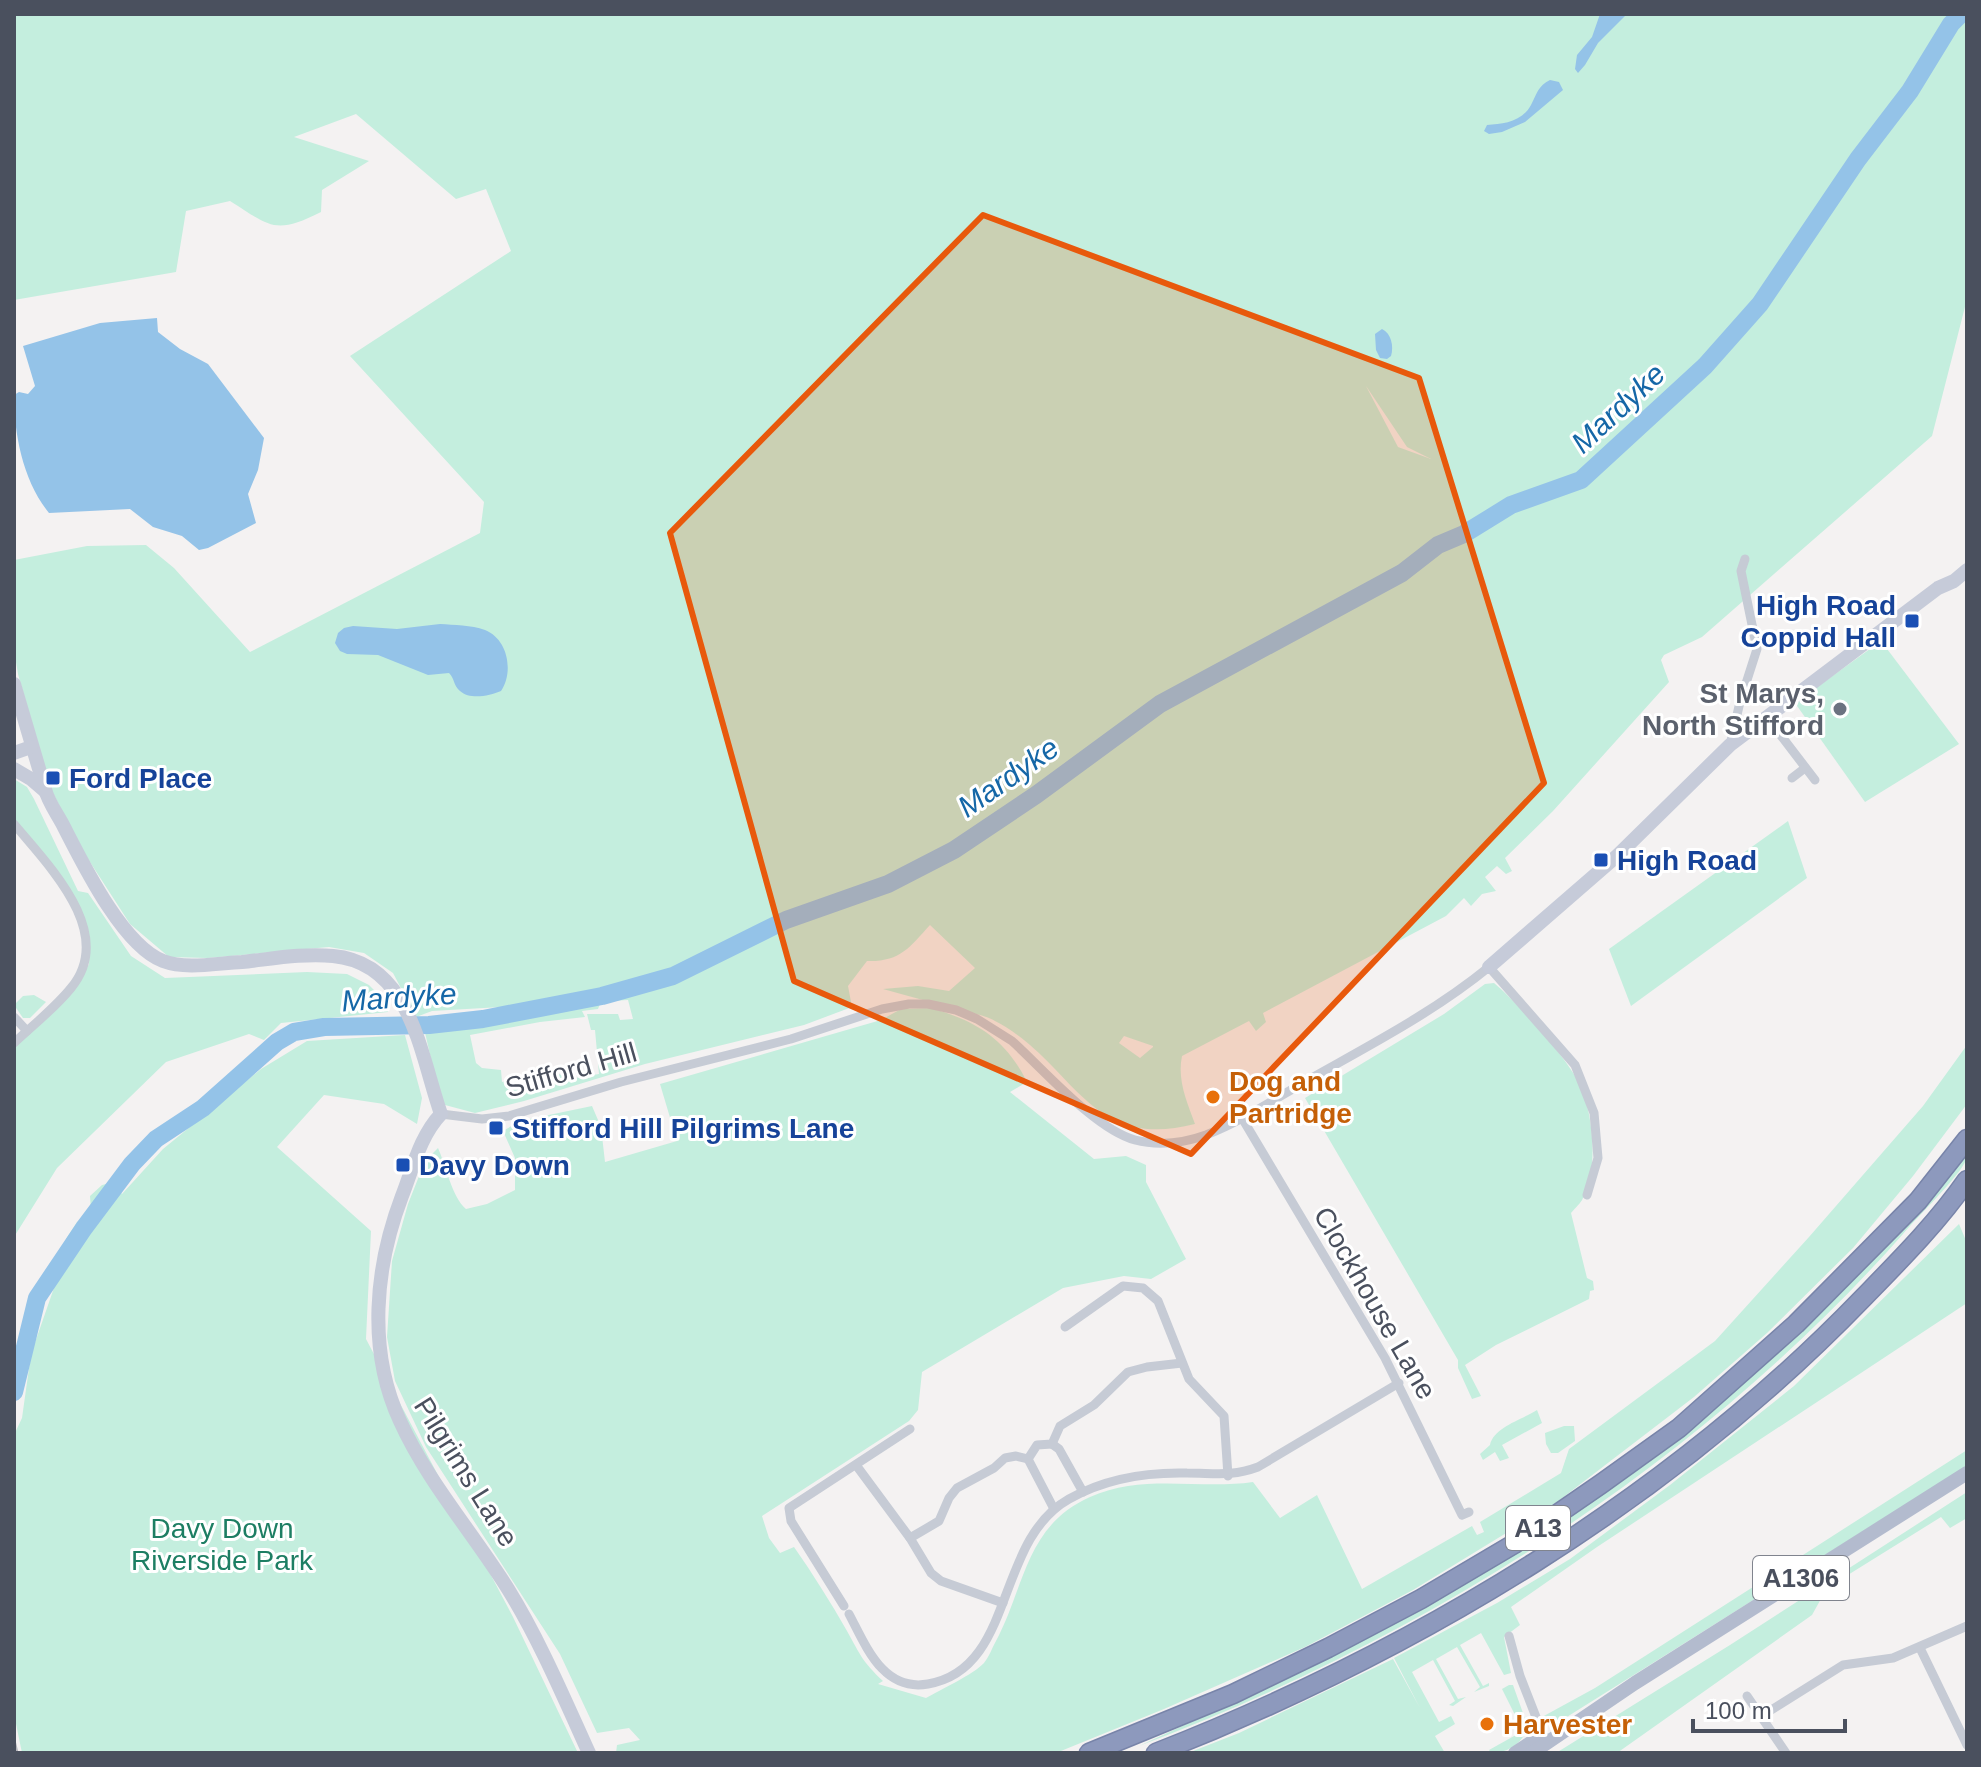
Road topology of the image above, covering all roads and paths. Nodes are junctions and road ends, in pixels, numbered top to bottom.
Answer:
1 (1745, 559) dead end
2 (1967, 570) edge
3 (1967, 580) edge
4 (1934, 593) junction
5 (14, 684) edge
6 (1766, 716) junction
7 (1730, 745) junction
8 (31, 747) junction
9 (14, 753) edge
10 (1805, 768) junction
11 (14, 769) edge
12 (1792, 778) dead end
13 (1815, 780) dead end
14 (45, 791) junction
15 (14, 824) edge
16 (1489, 967) junction
17 (14, 1017) edge
18 (27, 1031) junction
19 (14, 1043) edge
20 (441, 1114) junction
21 (1242, 1118) junction
22 (1967, 1124) edge
23 (1967, 1139) edge
24 (1966, 1182) edge
25 (1587, 1195) dead end
26 (1918, 1201) junction
27 (1065, 1327) dead end
28 (1182, 1363) junction
29 (1399, 1383) junction
30 (910, 1429) dead end
31 (1052, 1444) junction
32 (1028, 1459) junction
33 (856, 1465) junction
34 (1967, 1473) edge
35 (1228, 1476) junction
36 (1083, 1492) junction
37 (1054, 1509) junction
38 (1466, 1517) dead end
39 (910, 1538) junction
40 (1003, 1603) junction
41 (1967, 1626) edge
42 (1509, 1636) dead end
43 (1920, 1648) junction
44 (1635, 1683) junction
45 (1747, 1696) dead end
46 (1760, 1717) junction
47 (1543, 1735) junction
48 (1967, 1745) edge
49 (589, 1753) edge
50 (1089, 1753) edge
51 (1156, 1753) edge
52 (1515, 1753) edge
53 (1532, 1753) edge
54 (1786, 1753) edge

1 - 7 street
2 - 4 main road
3 - 4 main road
4 - 6 main road
5 - 8 main road
6 - 7 main road
6 - 10 street
7 - 16 main road
8 - 9 main road
8 - 14 main road
10 - 12 street
10 - 13 street
11 - 14 main road
14 - 20 main road
15 - 18 street
16 - 21 street
16 - 25 street
17 - 18 street
18 - 19 street
20 - 21 street, Stifford Hill
20 - 49 main road, Pilgrims Lane
21 - 29 street, Clockhouse Lane
22 - 26 highway, A13
23 - 26 highway, A13
24 - 51 highway, A13
26 - 50 highway, A13
27 - 28 street
28 - 31 street
28 - 35 street
29 - 35 street
29 - 38 street, Clockhouse Lane
30 - 33 street
31 - 32 street
31 - 36 street
32 - 37 street
32 - 39 street
33 - 39 street
33 - 40 street
34 - 44 main road, A1306
35 - 36 street
36 - 37 street
37 - 40 street
39 - 40 street
41 - 43 street
42 - 47 street
43 - 46 street
43 - 48 street
44 - 47 main road, A1306
44 - 53 main road, A1306
45 - 46 street
46 - 54 street
47 - 52 main road, A1306

